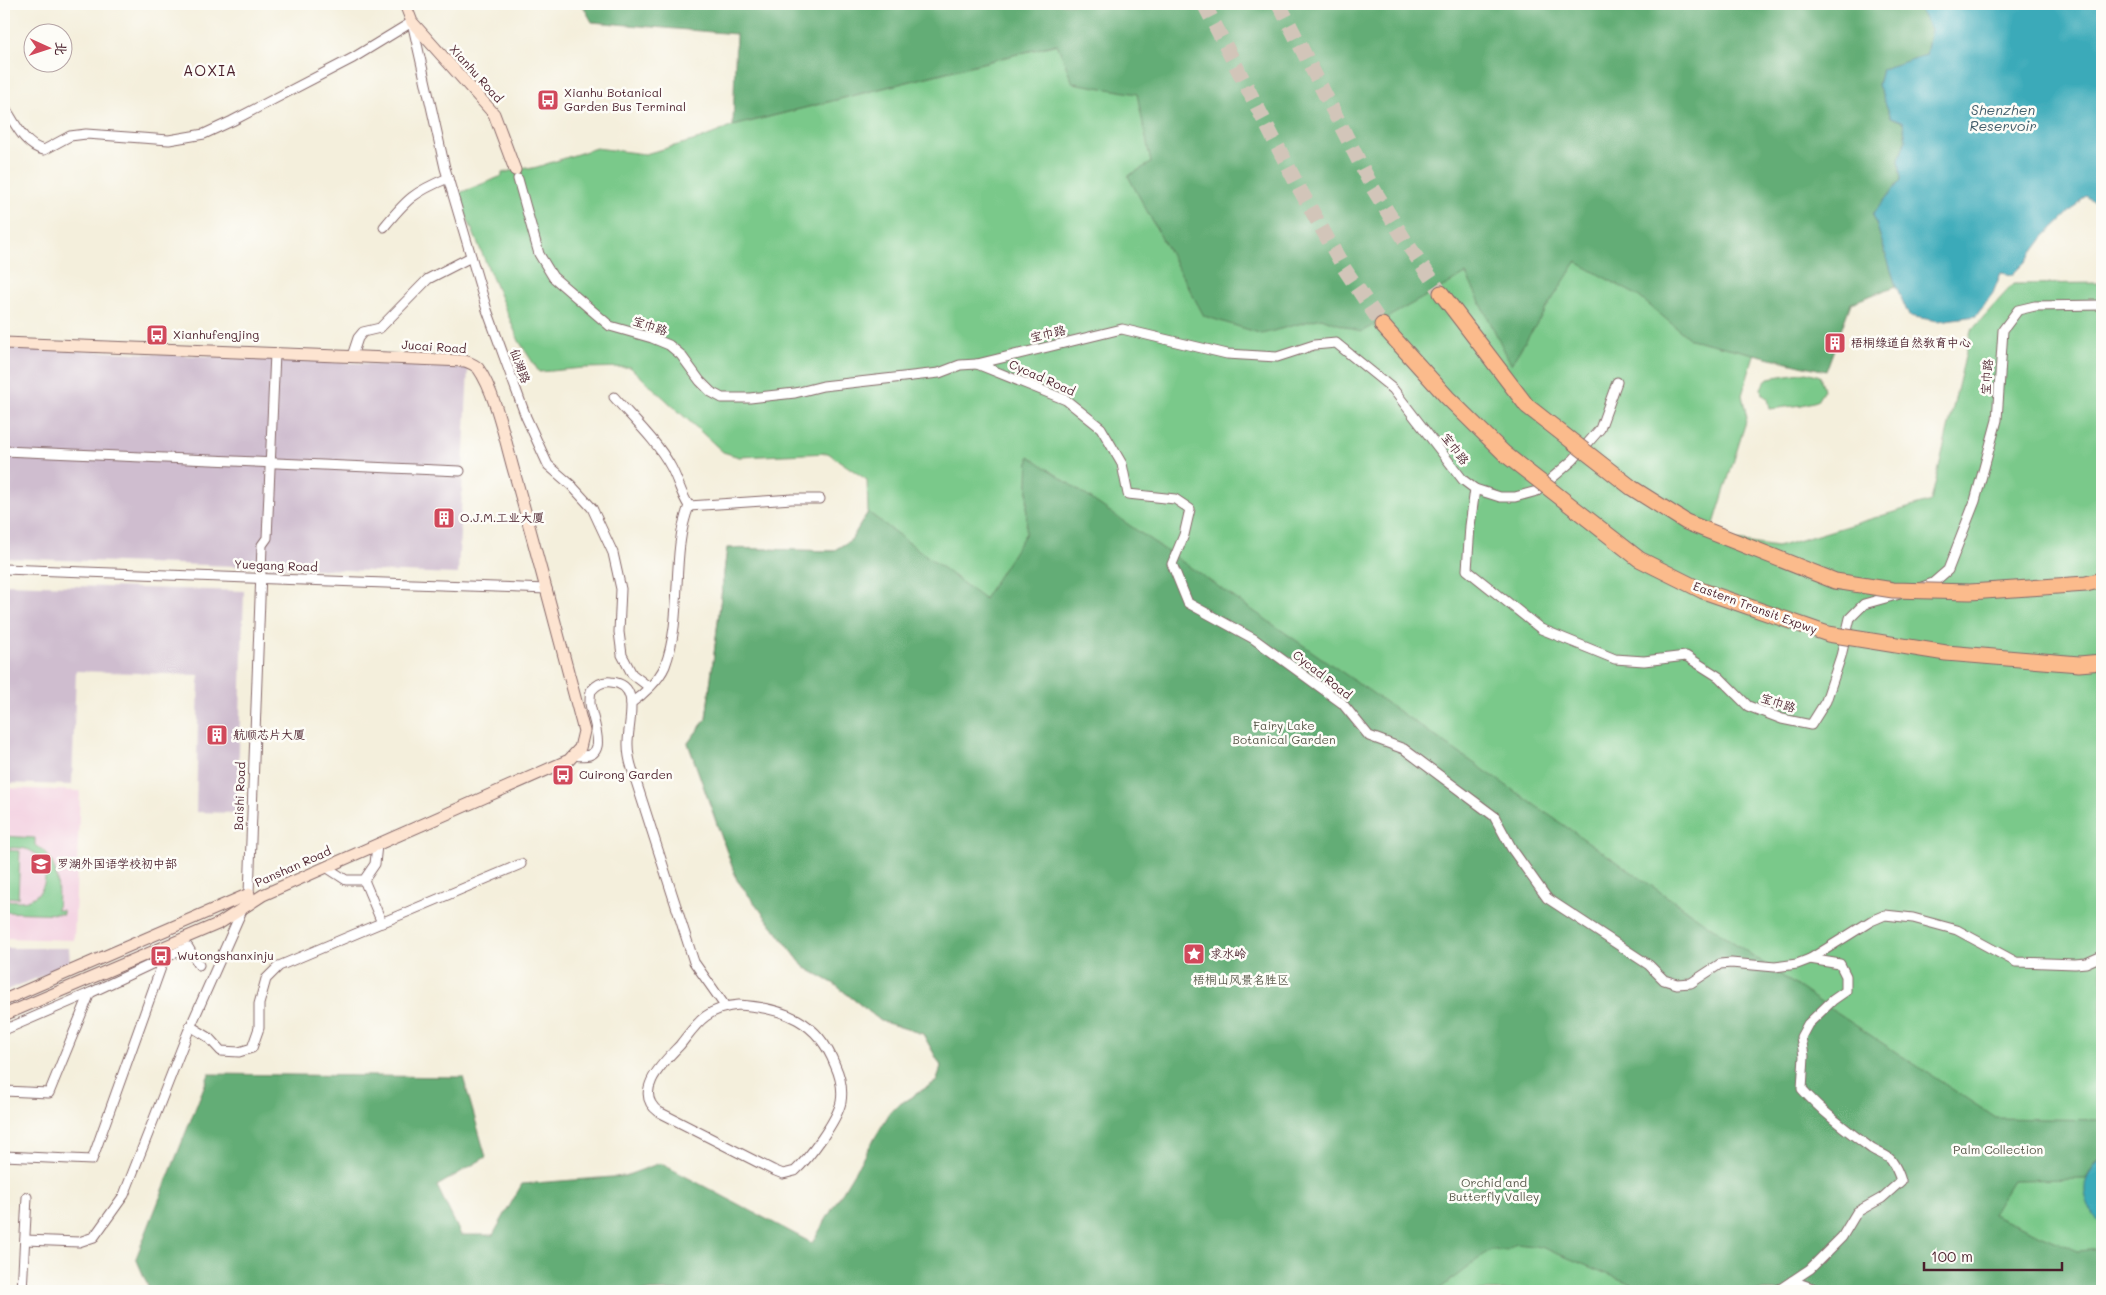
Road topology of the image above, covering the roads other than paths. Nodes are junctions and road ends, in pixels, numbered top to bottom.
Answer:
1 (406, 4) edge
2 (412, 22) junction
3 (4, 106) edge
4 (517, 175) joint
5 (448, 178) junction
6 (384, 227) dead end
7 (471, 257) junction
8 (1441, 293) tunnel mouth
9 (2102, 305) edge
10 (1382, 325) tunnel mouth
11 (4, 343) edge
12 (275, 353) junction
13 (352, 356) junction
14 (977, 364) junction
15 (1617, 382) dead end
16 (614, 398) dead end
17 (4, 452) edge
18 (270, 463) junction
19 (460, 471) dead end
20 (1475, 489) junction
21 (820, 499) dead end
22 (689, 506) junction
23 (4, 569) edge
24 (261, 578) junction
25 (2102, 580) edge
26 (547, 589) junction
27 (2102, 662) edge
28 (649, 687) junction
29 (632, 703) junction
30 (572, 757) junction
31 (377, 845) junction
32 (521, 864) dead end
33 (326, 867) junction
34 (364, 880) junction
35 (249, 894) joint
36 (243, 908) junction
37 (382, 923) junction
38 (2102, 956) edge
39 (164, 959) junction
40 (1810, 959) junction
41 (199, 965) dead end
42 (90, 993) junction
43 (4, 1000) edge
44 (726, 1006) junction
45 (4, 1015) edge
46 (190, 1026) junction
47 (4, 1030) edge
48 (4, 1091) edge
49 (4, 1156) edge
50 (27, 1197) dead end
51 (26, 1240) junction
52 (1792, 1281) junction
53 (22, 1291) edge
54 (1777, 1291) edge
55 (1821, 1291) edge

1 - 2 street, Xianhu Road
2 - 3 street
2 - 4 street, Xianhu Road
2 - 5 street, 仙湖路
4 - 14 street, 宝巾路
5 - 6 street
5 - 7 street, 仙湖路
7 - 13 street
7 - 28 street, 仙湖路
8 - 25 highway, bridge
9 - 20 street, 宝巾路
10 - 27 highway, Eastern Transit Expwy, bridge
11 - 12 street, Jucai Road
12 - 13 street, Jucai Road
12 - 18 street, Baishi Road
13 - 26 street, Jucai Road
14 - 20 street, 宝巾路
14 - 40 street, Cycad Road
15 - 20 street
16 - 22 street
17 - 18 street
18 - 19 street
18 - 24 street, Baishi Road
21 - 22 street
22 - 28 street
23 - 24 street, Yuegang Road
24 - 26 street, Yuegang Road
24 - 35 street, Baishi Road
26 - 30 street, Jucai Road
28 - 29 street
29 - 30 street
29 - 44 street
30 - 31 street, Panshan Road
31 - 33 street, Panshan Road
31 - 34 street
32 - 37 street
33 - 34 street
33 - 36 street, Panshan Road
34 - 37 street
35 - 43 street, Panshan Road
36 - 45 street, Panshan Road
36 - 46 street
37 - 46 street
38 - 40 street
39 - 41 street
39 - 42 street
39 - 49 street
40 - 52 street
42 - 47 street
42 - 48 street
44 - 44 street
46 - 51 street
50 - 51 street
51 - 53 street
52 - 54 street
52 - 55 street

